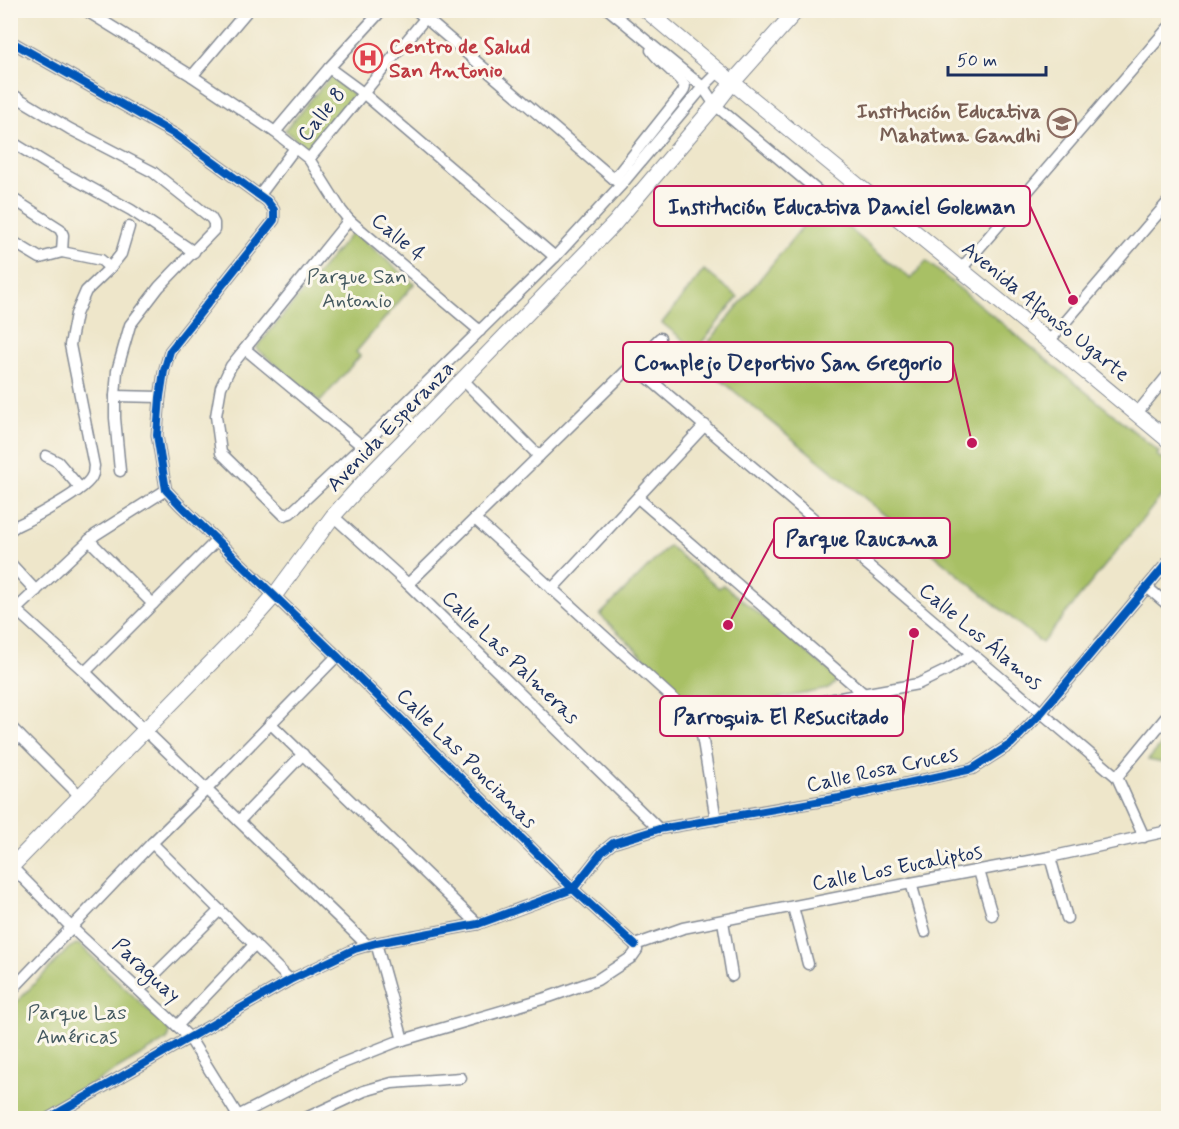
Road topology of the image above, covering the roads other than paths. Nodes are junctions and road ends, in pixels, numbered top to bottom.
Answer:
1 (85, 10) edge
2 (248, 10) edge
3 (382, 10) edge
4 (609, 10) edge
5 (646, 10) edge
6 (797, 10) edge
7 (424, 13) edge
8 (103, 15) edge
9 (1168, 28) edge
10 (642, 37) junction
11 (10, 41) edge
12 (329, 68) junction
13 (718, 72) junction
14 (192, 76) junction
15 (732, 83) junction
16 (703, 87) junction
17 (10, 93) edge
18 (363, 93) junction
19 (715, 105) junction
20 (275, 132) junction
21 (10, 141) edge
22 (295, 148) junction
23 (309, 159) junction
24 (618, 182) junction
25 (819, 192) dead end
26 (259, 196) junction
27 (10, 197) edge
28 (1168, 202) edge
29 (350, 220) junction
30 (129, 227) dead end
31 (10, 240) edge
32 (62, 252) junction
33 (195, 252) junction
34 (555, 257) junction
35 (110, 268) junction
36 (961, 270) junction
37 (480, 330) junction
38 (660, 338) dead end
39 (1050, 340) junction
40 (245, 349) junction
41 (633, 365) junction
42 (1168, 375) edge
43 (463, 380) junction
44 (115, 396) junction
45 (160, 397) junction
46 (1137, 413) junction
47 (705, 425) junction
48 (1168, 440) edge
49 (362, 446) junction
50 (46, 456) dead end
51 (539, 456) junction
52 (120, 471) dead end
53 (80, 488) junction
54 (166, 490) junction
55 (638, 498) junction
56 (333, 516) junction
57 (475, 519) junction
58 (10, 530) edge
59 (89, 540) junction
60 (216, 541) junction
61 (1168, 562) edge
62 (10, 563) edge
63 (408, 584) junction
64 (1148, 588) junction
65 (552, 589) junction
66 (36, 591) junction
67 (274, 596) junction
68 (153, 604) junction
69 (1168, 605) edge
70 (13, 612) edge
71 (972, 654) junction
72 (337, 656) junction
73 (86, 672) junction
74 (863, 693) junction
75 (1041, 713) junction
76 (1168, 715) edge
77 (270, 723) junction
78 (700, 723) junction
79 (10, 726) edge
80 (145, 731) junction
81 (20, 736) junction
82 (10, 745) edge
83 (303, 754) junction
84 (1117, 777) junction
85 (207, 789) junction
86 (81, 797) junction
87 (239, 820) junction
88 (716, 820) junction
89 (659, 830) junction
90 (1168, 831) edge
91 (1144, 837) junction
92 (152, 843) junction
93 (1050, 857) junction
94 (11, 868) edge
95 (979, 871) junction
96 (911, 883) junction
97 (573, 889) junction
98 (794, 907) junction
99 (220, 910) junction
100 (992, 915) dead end
101 (1066, 918) dead end
102 (723, 921) junction
103 (478, 924) junction
104 (72, 928) junction
105 (925, 932) dead end
106 (255, 944) junction
107 (372, 944) junction
108 (635, 945) junction
109 (808, 964) dead end
110 (732, 976) dead end
111 (290, 980) junction
112 (139, 990) junction
113 (10, 992) edge
114 (177, 1026) junction
115 (189, 1037) junction
116 (403, 1040) junction
117 (461, 1078) dead end
118 (236, 1117) edge
119 (49, 1119) edge
120 (306, 1119) edge

1 - 8 street, Calle 4
2 - 14 street
3 - 12 street
4 - 10 street
5 - 13 street, Avenida Alfonso Ugarte
6 - 15 street, Avenida Esperanza
7 - 18 street, Calle 8
7 - 24 street
8 - 14 street, Calle 4
9 - 36 street
10 - 16 street
10 - 24 street
11 - 26 street
12 - 18 street
12 - 20 street
13 - 15 street, Avenida Alfonso Ugarte
13 - 16 street
14 - 20 street, Calle 4
15 - 19 street, Avenida Esperanza
15 - 36 street, Avenida Alfonso Ugarte
16 - 19 street
16 - 24 street
17 - 33 street
18 - 23 street, Calle 8
18 - 34 street
19 - 25 street
19 - 43 street, Avenida Esperanza
20 - 22 street, Calle 4
21 - 33 street
22 - 23 street, Calle 4
22 - 26 street
23 - 29 street, Calle 4
24 - 34 street
26 - 45 street
27 - 32 street
28 - 39 street
29 - 37 street, Calle 4
29 - 40 street
30 - 35 street
31 - 32 street
32 - 35 street
33 - 44 street
34 - 37 street
35 - 53 street
36 - 39 street, Avenida Alfonso Ugarte
37 - 49 street
38 - 41 street
39 - 46 street, Avenida Alfonso Ugarte
40 - 49 street
40 - 49 street
41 - 47 street, Calle Los Álamos
41 - 51 street
42 - 46 street
43 - 51 street
43 - 56 street, Avenida Esperanza
44 - 45 street
44 - 52 street
45 - 54 street
46 - 48 street, Avenida Alfonso Ugarte
47 - 55 street
47 - 71 street, Calle Los Álamos
50 - 53 street
51 - 57 street
53 - 58 street
54 - 59 street
54 - 60 street, Calle Las Poncianas
55 - 65 street
55 - 74 street
56 - 63 street, Calle Las Palmeras
56 - 67 street, Avenida Esperanza
57 - 63 street
57 - 65 street
59 - 66 street
59 - 68 street
60 - 67 street, Calle Las Poncianas
60 - 68 street
61 - 64 street, Calle Rosa Cruces
62 - 66 street
63 - 89 street, Calle Las Palmeras
64 - 69 street
64 - 75 street, Calle Rosa Cruces
65 - 78 street
66 - 70 street
67 - 72 street, Calle Las Poncianas
67 - 80 street, Avenida Esperanza
68 - 73 street
70 - 73 street
71 - 74 street
71 - 75 street, Calle Los Álamos
72 - 77 street
72 - 97 street, Calle Las Poncianas
73 - 80 street
74 - 78 street
75 - 84 street, Calle Los Álamos
75 - 88 street, Calle Rosa Cruces
76 - 84 street
77 - 83 street
77 - 85 street
78 - 88 street
79 - 81 street
80 - 85 street
80 - 86 street, Avenida Esperanza
81 - 82 street
81 - 86 street
83 - 87 street
83 - 103 street
84 - 91 street, Calle Los Álamos
85 - 87 street
85 - 92 street
86 - 94 street, Avenida Esperanza
87 - 107 street
88 - 89 street, Calle Rosa Cruces
89 - 97 street, Calle Rosa Cruces
90 - 91 street, Calle Los Eucaliptos
91 - 93 street, Calle Los Eucaliptos
92 - 99 street
92 - 104 street
93 - 95 street, Calle Los Eucaliptos
93 - 101 street
94 - 104 street, Paraguay
95 - 96 street, Calle Los Eucaliptos
95 - 100 street
96 - 98 street, Calle Los Eucaliptos
96 - 105 street
97 - 103 street
97 - 108 street, Calle Las Poncianas
98 - 102 street, Calle Los Eucaliptos
98 - 109 street
99 - 106 street
99 - 112 street
102 - 108 street, Calle Los Eucaliptos
102 - 110 street
103 - 107 street
104 - 112 street, Paraguay
104 - 113 street
106 - 111 street
106 - 114 street
107 - 111 street
107 - 116 street
108 - 116 street
111 - 115 street
112 - 114 street, Paraguay
114 - 115 street, Paraguay
115 - 118 street, Paraguay
115 - 119 street
116 - 118 street
117 - 120 street

